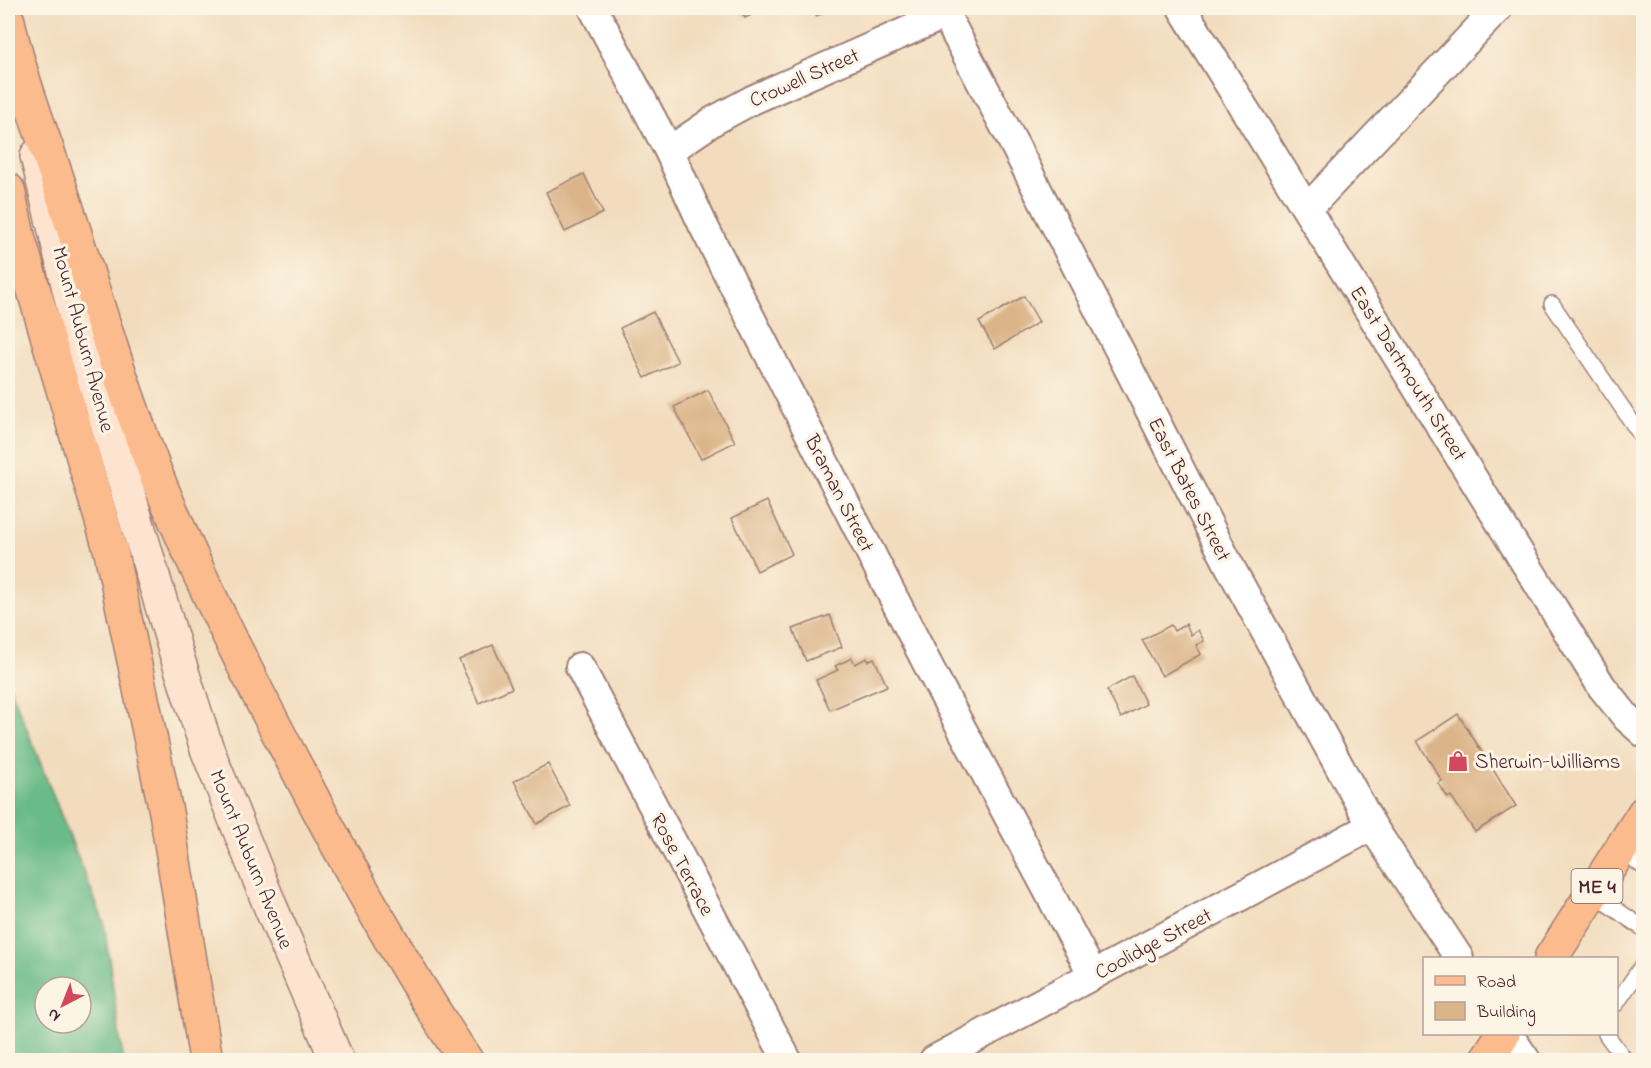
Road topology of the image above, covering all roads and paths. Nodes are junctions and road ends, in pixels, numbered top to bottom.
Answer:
1 (593, 8) edge
2 (1182, 8) edge
3 (1498, 8) edge
4 (944, 11) edge
5 (11, 36) edge
6 (669, 151) junction
7 (8, 190) edge
8 (1307, 209) junction
9 (1552, 304) dead end
10 (1644, 440) edge
11 (80, 445) junction
12 (176, 653) junction
13 (580, 667) dead end
14 (1644, 733) edge
15 (1644, 813) edge
16 (1372, 826) junction
17 (1632, 858) edge
18 (1592, 893) junction
19 (1644, 928) edge
20 (1458, 957) edge
21 (1552, 957) edge
22 (1644, 963) edge
23 (1093, 975) junction
24 (1618, 1002) edge
25 (1502, 1035) edge
26 (1509, 1035) edge
27 (1607, 1035) edge
28 (206, 1060) edge
29 (338, 1060) edge
30 (466, 1060) edge
31 (787, 1060) edge
32 (934, 1060) edge
33 (1486, 1060) edge
34 (1526, 1060) edge
35 (1625, 1060) edge

1 - 6 street, Braman Street
2 - 8 street, East Dartmouth Street
3 - 8 street
4 - 6 street, Crowell Street
4 - 16 street, East Bates Street
5 - 12 main road, Mount Auburn Avenue
5 - 30 main road
6 - 23 street, Braman Street
7 - 11 main road, Mount Auburn Avenue
8 - 14 street, East Dartmouth Street
9 - 10 lane
11 - 12 main road, Mount Auburn Avenue
11 - 28 main road
12 - 29 main road, Mount Auburn Avenue
13 - 31 street, Rose Terrace
15 - 17 main road, ME 4
16 - 20 street, East Bates Street
16 - 23 street, Coolidge Street
17 - 18 main road, ME 4
18 - 19 lane
18 - 21 main road, ME 4
22 - 24 lane
23 - 32 street, Coolidge Street
25 - 33 main road
26 - 34 street
27 - 35 lane

